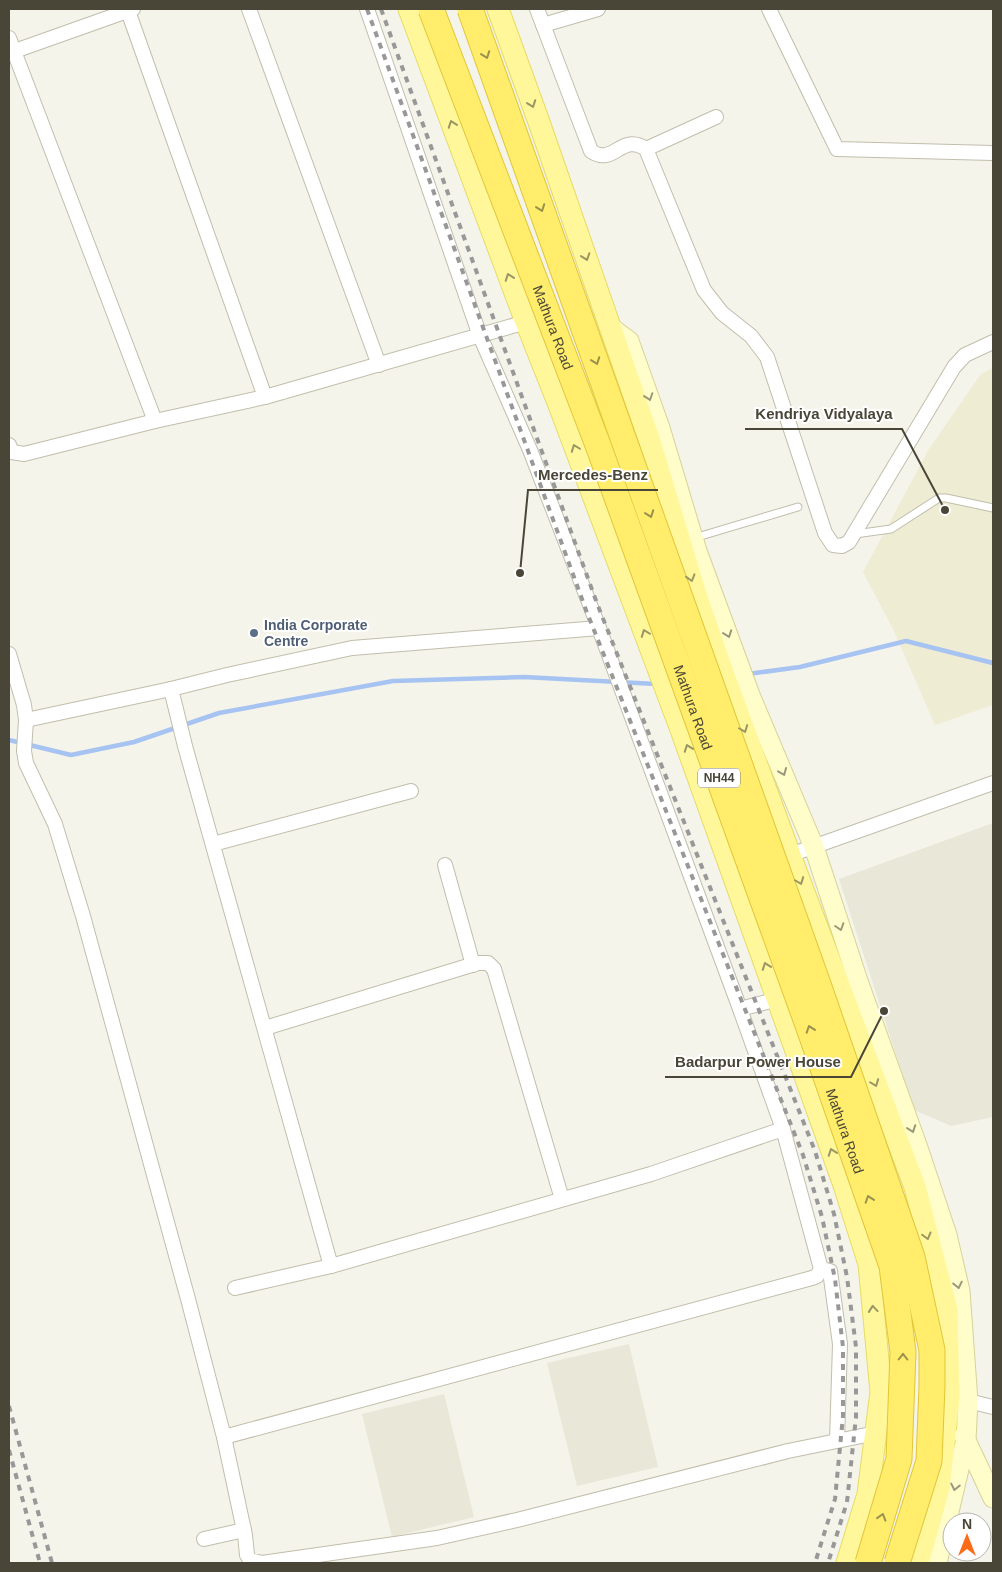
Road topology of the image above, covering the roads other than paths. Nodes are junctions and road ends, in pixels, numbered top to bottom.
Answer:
1 (249, 9) edge
2 (367, 9) edge
3 (409, 9) edge
4 (431, 9) edge
5 (470, 9) edge
6 (498, 9) edge
7 (537, 9) edge
8 (598, 9) edge
9 (769, 9) edge
10 (130, 10) edge
11 (543, 25) junction
12 (9, 38) edge
13 (11, 52) edge
14 (716, 117) dead end
15 (646, 149) junction
16 (993, 152) edge
17 (526, 322) junction
18 (610, 327) junction
19 (480, 336) junction
20 (993, 342) edge
21 (378, 365) junction
22 (265, 397) junction
23 (154, 421) junction
24 (10, 450) edge
25 (798, 506) dead end
26 (993, 508) edge
27 (855, 534) junction
28 (693, 539) junction
29 (599, 628) junction
30 (9, 654) edge
31 (729, 671) junction
32 (173, 696) junction
33 (26, 720) junction
34 (764, 783) junction
35 (993, 783) edge
36 (411, 791) dead end
37 (706, 800) junction
38 (213, 844) junction
39 (814, 847) junction
40 (790, 855) junction
41 (445, 865) dead end
42 (473, 965) junction
43 (848, 984) junction
44 (778, 999) junction
45 (740, 1009) junction
46 (265, 1028) junction
47 (783, 1129) junction
48 (562, 1199) junction
49 (331, 1266) junction
50 (821, 1269) junction
51 (235, 1288) dead end
52 (968, 1400) junction
53 (993, 1407) edge
54 (948, 1409) junction
55 (876, 1433) junction
56 (224, 1437) junction
57 (966, 1439) junction
58 (838, 1441) junction
59 (993, 1498) edge
60 (244, 1530) junction
61 (204, 1539) dead end
62 (250, 1562) edge
63 (847, 1563) edge
64 (868, 1563) edge
65 (897, 1563) edge
66 (918, 1563) edge
67 (937, 1563) edge

1 - 21 street
2 - 19 street
17 -> 3 main road, Mathura Road
64 -> 4 highway, Mathura Road / NH44, bridge
5 -> 65 highway, Mathura Road / NH44, bridge
6 -> 18 main road
7 - 11 street
8 - 11 street
9 - 16 street
10 - 13 street
10 - 22 street
11 - 15 street
12 - 13 street
13 - 23 street
14 - 15 street
15 - 27 street
17 - 19 street
37 -> 17 main road, Mathura Road
18 -> 28 street
18 -> 31 main road
19 - 21 street
19 - 29 street
20 - 27 street
21 - 22 street
22 - 23 street
23 - 24 street
25 - 28 lane
26 - 27 lane
28 -> 31 street
29 - 32 street
29 - 45 street
30 - 33 street
31 -> 34 main road
31 -> 39 street
32 - 33 street
32 - 38 street
33 - 56 street
34 - 37 main road
34 - 40 main road
35 - 39 street
36 - 38 street
44 -> 37 main road, Mathura Road
38 - 46 street
39 - 40 street
39 -> 43 street
40 -> 43 main road
41 - 42 street
42 - 46 street
42 - 48 street
43 - 44 main road
43 -> 52 street
43 -> 54 main road
44 - 45 street
55 -> 44 main road, Mathura Road
45 - 47 street
46 - 49 street
47 - 48 street
47 - 50 street
48 - 49 street
49 - 51 street
50 - 56 street
50 - 58 street
52 - 53 street
52 - 57 street
54 - 57 street
54 - 66 main road
55 - 58 street
55 - 63 main road, Mathura Road
56 - 60 street
57 - 59 street
57 -> 67 street
58 - 62 street
60 - 61 street
60 - 62 street

